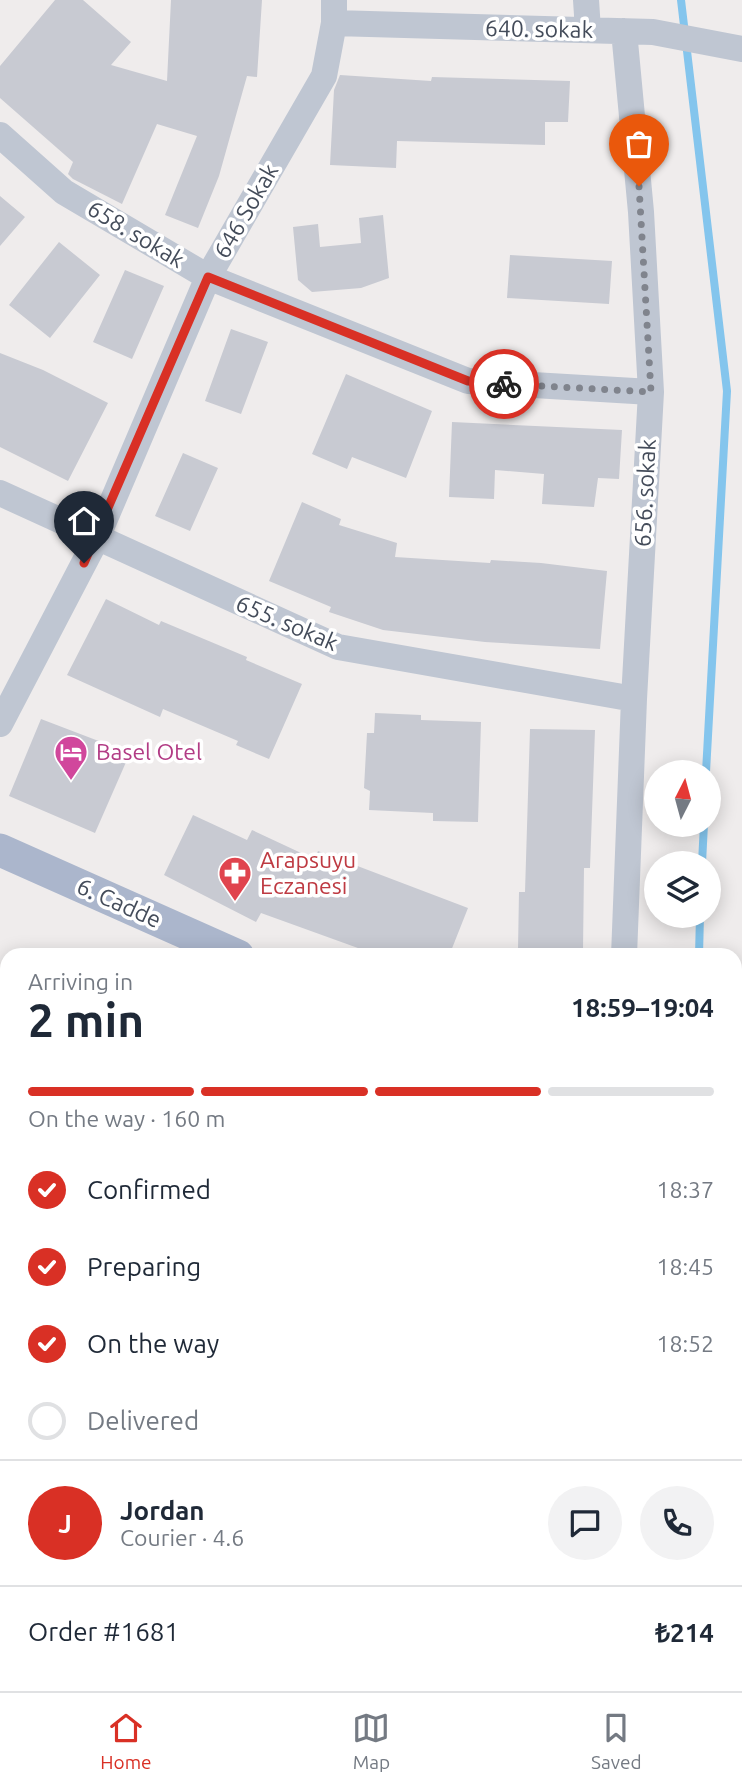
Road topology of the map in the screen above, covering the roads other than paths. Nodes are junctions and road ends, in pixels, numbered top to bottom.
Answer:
1 (586, 0) edge
2 (334, 12) edge
3 (588, 30) junction
4 (624, 31) junction
5 (739, 49) edge
6 (0, 135) edge
7 (208, 277) junction
8 (651, 392) junction
9 (0, 493) edge
10 (96, 540) junction
11 (634, 699) junction
12 (0, 724) edge
13 (0, 850) edge
14 (220, 948) edge
15 (624, 948) edge

1 - 3 street
2 - 3 street, 640. sokak
2 - 7 street, 646 Sokak
3 - 4 street, 640. sokak
4 - 5 street, 640. sokak
4 - 8 street, 656. sokak
6 - 7 street, 658. sokak
7 - 8 street, 658. sokak
7 - 10 street, 646 Sokak
8 - 11 street, 656. sokak
9 - 10 street, 655. sokak
10 - 11 street, 655. sokak
10 - 12 street, 646 Sokak
11 - 15 street, 656. sokak
13 - 14 main road, 6. Cadde

